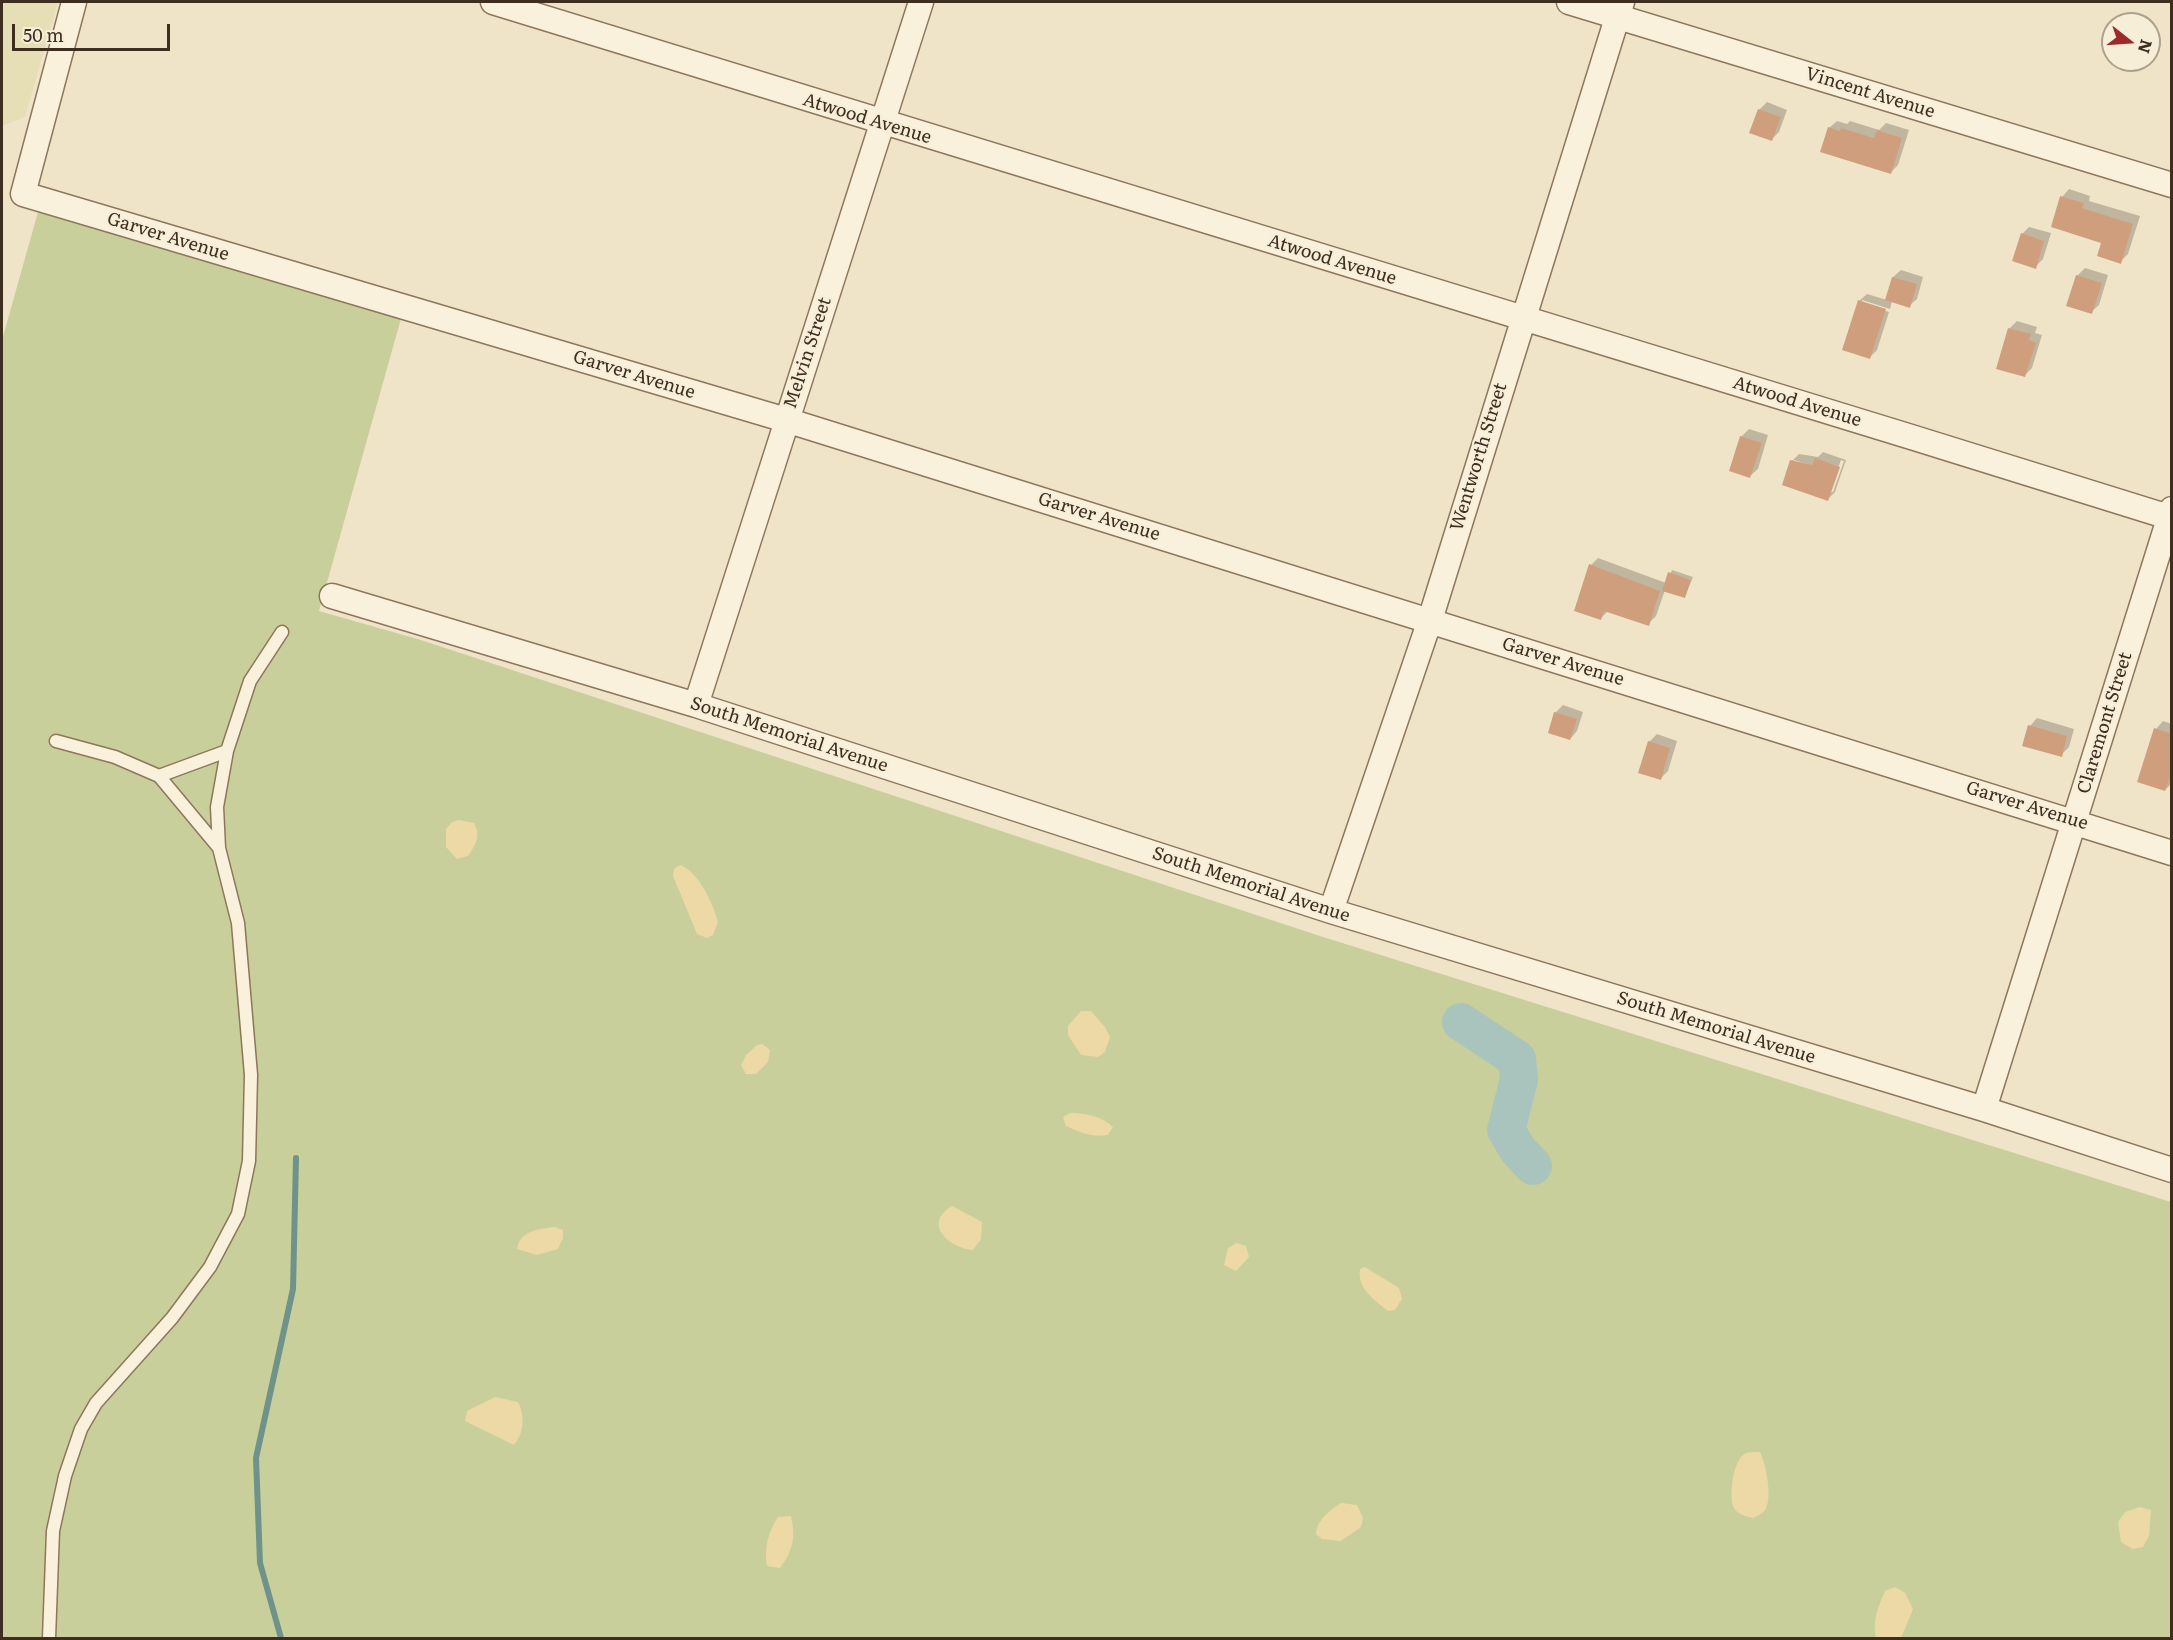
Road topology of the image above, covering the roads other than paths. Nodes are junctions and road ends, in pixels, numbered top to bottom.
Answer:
1 (75, 2) edge
2 (493, 2) edge
3 (921, 2) edge
4 (1569, 2) edge
5 (1619, 9) edge
6 (882, 124) junction
7 (2172, 185) edge
8 (1522, 317) junction
9 (786, 420) junction
10 (2171, 514) edge
11 (332, 596) dead end
12 (1430, 620) junction
13 (282, 632) dead end
14 (696, 705) junction
15 (56, 741) dead end
16 (227, 751) junction
17 (159, 776) junction
18 (2074, 821) junction
19 (219, 848) junction
20 (2172, 853) edge
21 (1332, 911) junction
22 (1984, 1109) junction
23 (2172, 1170) edge
24 (49, 1638) edge

1 - 9 street, Garver Avenue
2 - 6 street, Atwood Avenue
3 - 6 street, Melvin Street
4 - 5 street, Vincent Avenue
5 - 7 street, Vincent Avenue
5 - 8 street, Wentworth Street
6 - 8 street, Atwood Avenue
6 - 9 street, Melvin Street
8 - 10 street, Atwood Avenue
8 - 12 street, Wentworth Street
9 - 12 street, Garver Avenue
9 - 14 street, Melvin Street
10 - 18 street, Claremont Street
11 - 14 street, South Memorial Avenue
12 - 18 street, Garver Avenue
12 - 21 street, Wentworth Street
13 - 16 lane
14 - 21 street, South Memorial Avenue
15 - 17 lane
16 - 17 lane
16 - 19 lane
17 - 19 lane
18 - 20 street, Garver Avenue
18 - 22 street, Claremont Street
19 - 24 lane
21 - 22 street, South Memorial Avenue
22 - 23 street, South Memorial Avenue

